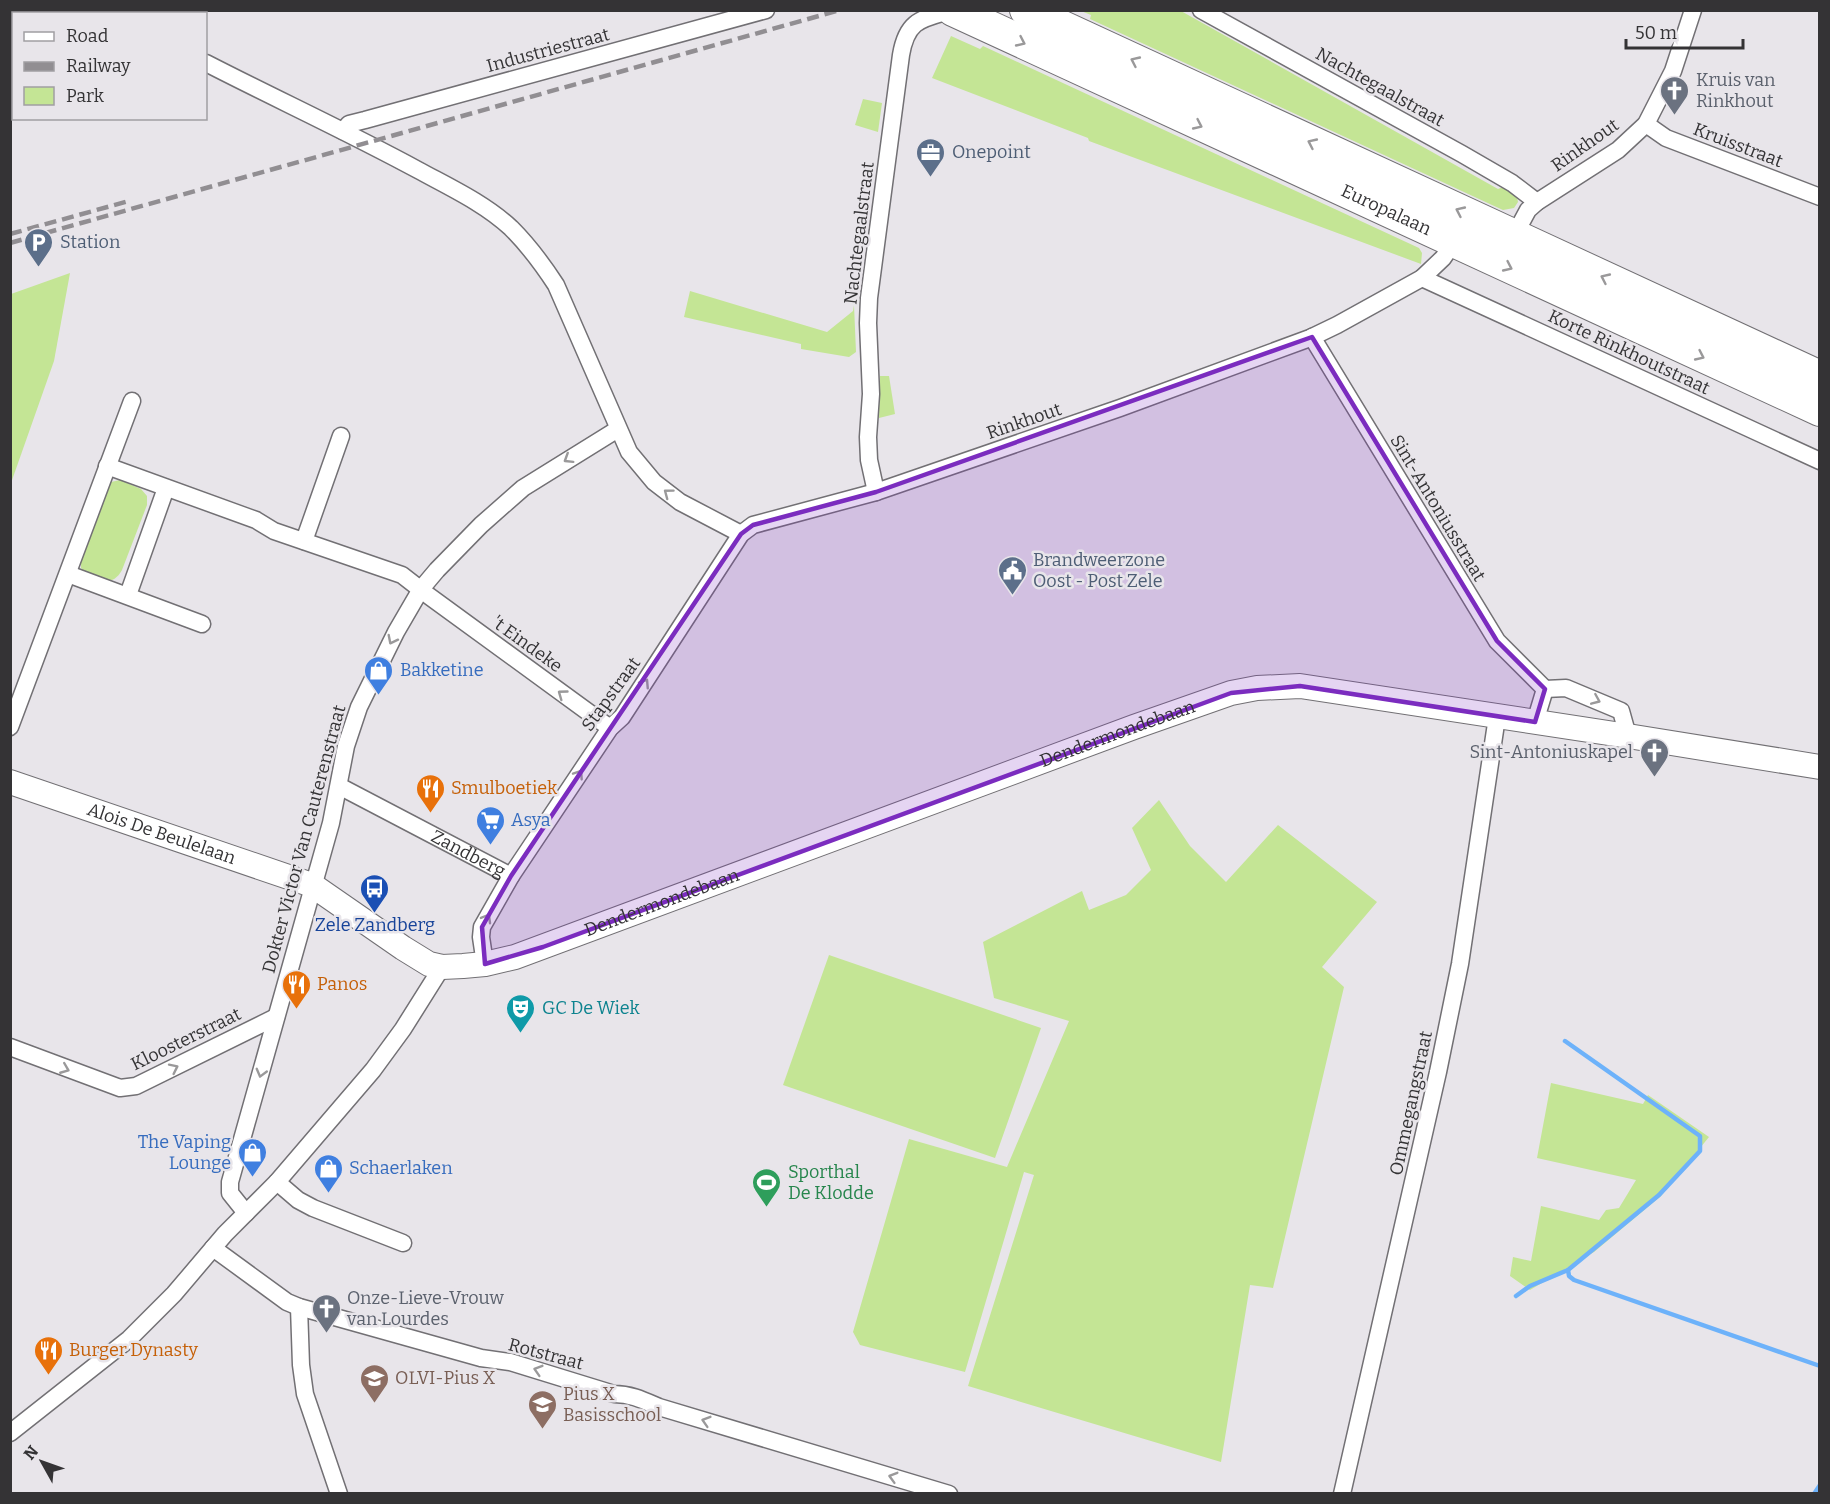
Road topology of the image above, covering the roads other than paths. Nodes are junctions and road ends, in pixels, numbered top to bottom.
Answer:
1 (766, 10) edge
2 (1026, 10) edge
3 (1201, 10) edge
4 (1693, 10) edge
5 (958, 13) edge
6 (207, 63) edge
7 (1646, 124) junction
8 (344, 131) junction
9 (1820, 197) edge
10 (1537, 201) junction
11 (1514, 236) junction
12 (1454, 242) junction
13 (1422, 278) junction
14 (1312, 337) junction
15 (1820, 377) edge
16 (132, 401) dead end
17 (1820, 410) edge
18 (618, 429) junction
19 (341, 436) dead end
20 (1820, 461) edge
21 (107, 466) junction
22 (166, 488) junction
23 (876, 492) junction
24 (741, 534) junction
25 (304, 541) junction
26 (68, 574) junction
27 (422, 589) junction
28 (128, 595) junction
29 (202, 624) dead end
30 (1545, 689) junction
31 (1497, 717) junction
32 (1535, 722) junction
33 (10, 727) edge
34 (610, 728) junction
35 (1628, 736) junction
36 (1820, 767) edge
37 (10, 782) edge
38 (339, 786) junction
39 (512, 876) junction
40 (312, 885) junction
41 (485, 964) junction
42 (442, 967) junction
43 (276, 1017) junction
44 (10, 1047) edge
45 (277, 1182) junction
46 (246, 1212) junction
47 (403, 1243) dead end
48 (213, 1248) junction
49 (299, 1307) junction
50 (10, 1433) edge
51 (339, 1494) edge
52 (949, 1494) edge
53 (1342, 1494) edge

1 - 8 street, Industriestraat
11 -> 2 highway, Europalaan
3 - 10 street, Nachtegaalstraat
4 - 7 street, Rinkhout
5 -> 12 highway, Europalaan
5 - 23 street, Nachtegaalstraat
6 - 8 street
7 - 9 street, Kruisstraat
7 - 10 street, Rinkhout
8 - 18 street
10 - 11 street, Rinkhout
15 -> 11 highway, Europalaan
12 - 13 street, Rinkhout
12 -> 17 highway, Europalaan
13 - 14 street, Rinkhout
13 - 20 street, Korte Rinkhoutstraat
14 - 23 street, Rinkhout
14 - 30 street, Sint-Antoniusstraat
16 - 21 street
24 -> 18 street
18 -> 27 street, Dokter Victor Van Cauterenstraat
19 - 25 street
21 - 22 street, 't Eindeke
21 - 26 street
22 - 25 street, 't Eindeke
22 - 28 street
23 - 24 street, Rinkhout
34 -> 24 street, Stapstraat
25 - 27 street, 't Eindeke
26 - 28 street
26 - 33 street
34 -> 27 street, 't Eindeke
27 -> 38 street, Dokter Victor Van Cauterenstraat
28 - 29 street
30 - 32 street
30 -> 35 street
31 - 32 street, Dendermondebaan
31 - 41 street, Dendermondebaan
31 - 53 street, Ommegangstraat
32 - 35 street, Dendermondebaan
39 -> 34 street, Stapstraat
35 - 36 street, Dendermondebaan
37 - 40 street, Alois De Beulelaan
38 - 39 street, Zandberg
38 - 40 street, Dokter Victor Van Cauterenstraat
41 -> 39 street, Zandberg
40 - 42 street
40 - 43 street, Dokter Victor Van Cauterenstraat
41 - 42 street, Dendermondebaan
42 - 45 street
44 -> 43 street, Kloosterstraat
43 -> 46 street, Dokter Victor Van Cauterenstraat
45 - 46 street
45 - 47 street
46 - 48 street
48 - 49 street, Rotstraat
48 - 50 street
49 - 51 street
52 -> 49 street, Rotstraat

